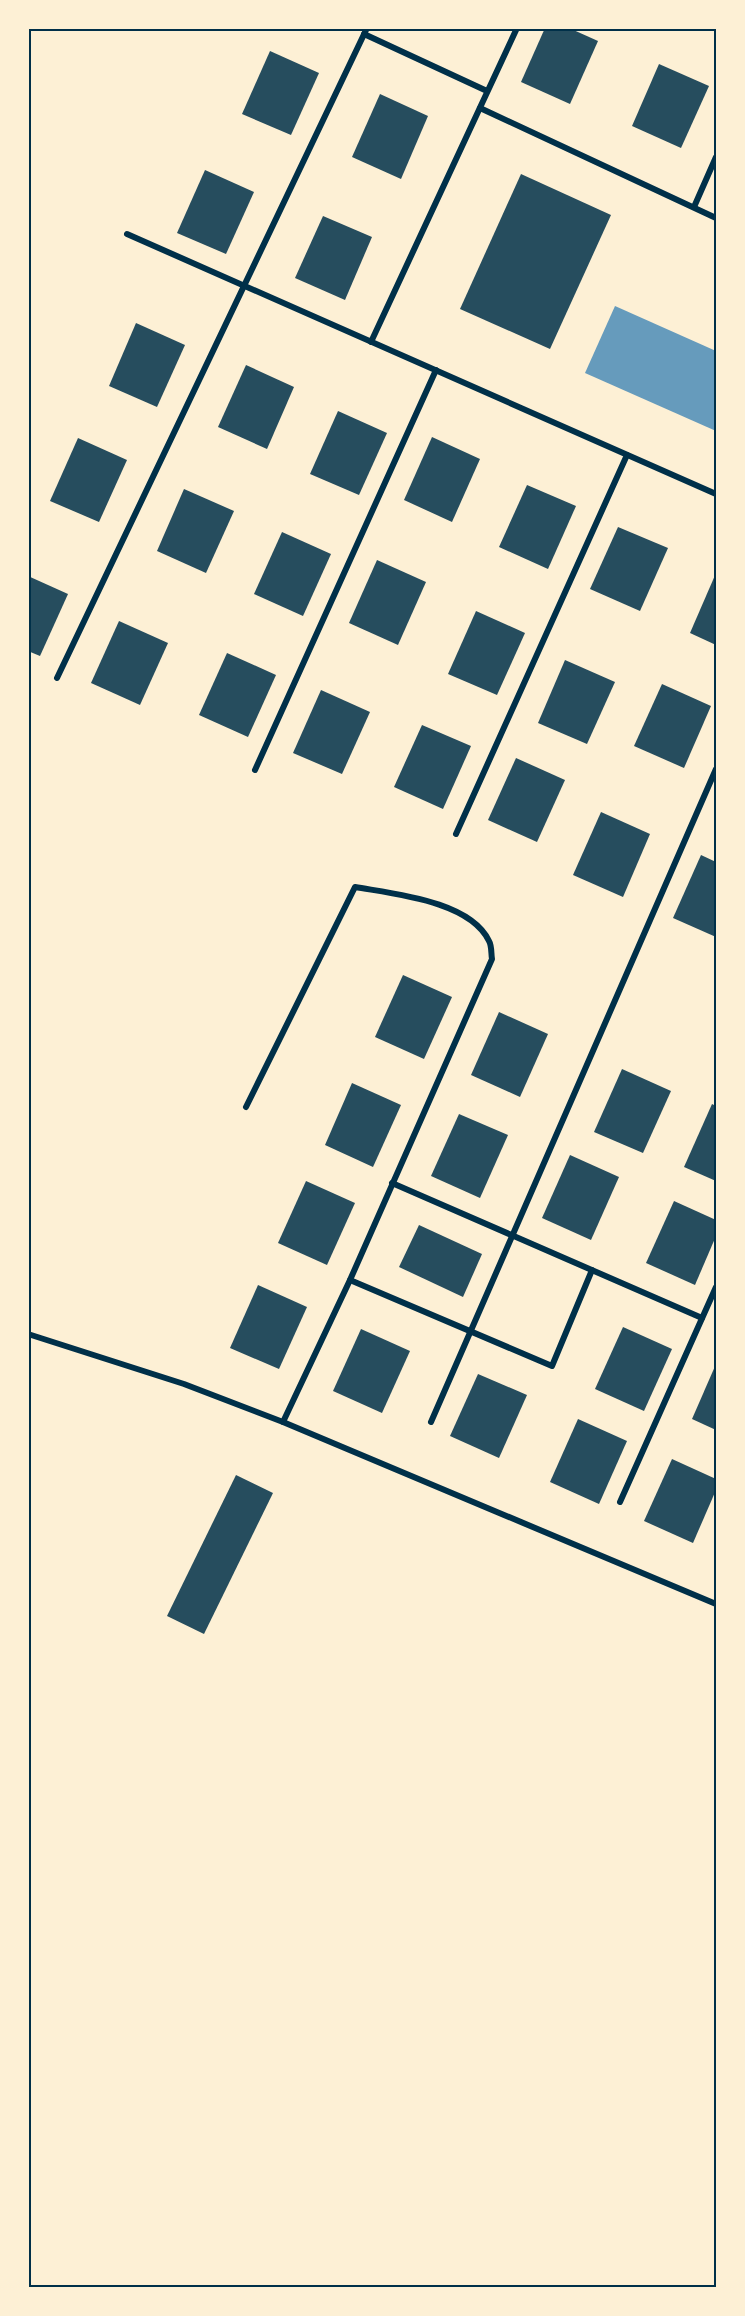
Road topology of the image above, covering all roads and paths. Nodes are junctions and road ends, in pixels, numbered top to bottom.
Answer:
1 (517, 28) edge
2 (365, 31) edge
3 (487, 91) junction
4 (480, 108) junction
5 (717, 158) edge
6 (694, 207) junction
7 (717, 218) edge
8 (127, 234) dead end
9 (244, 286) junction
10 (371, 342) junction
11 (436, 370) junction
12 (627, 455) junction
13 (717, 494) edge
14 (57, 678) dead end
15 (717, 768) edge
16 (255, 770) dead end
17 (456, 834) dead end
18 (246, 1107) dead end
19 (392, 1183) junction
20 (513, 1236) junction
21 (592, 1270) junction
22 (350, 1280) junction
23 (717, 1287) edge
24 (702, 1318) junction
25 (471, 1332) junction
26 (28, 1334) edge
27 (283, 1422) junction
28 (431, 1422) dead end
29 (620, 1502) dead end
30 (717, 1604) edge

1 - 3 street
2 - 3 street
2 - 9 street
3 - 4 street
4 - 6 street
4 - 10 street
5 - 6 street
6 - 7 street
8 - 9 street
9 - 10 street
9 - 14 street
10 - 11 street
11 - 12 street
11 - 16 street
12 - 13 street
12 - 17 street
15 - 20 street
18 - 19 street
19 - 20 street
19 - 22 street
20 - 21 street
20 - 25 street
21 - 24 street
21 - 25 street
22 - 25 street
22 - 27 street
23 - 24 street
24 - 29 street
25 - 28 street
26 - 27 street
27 - 30 street

